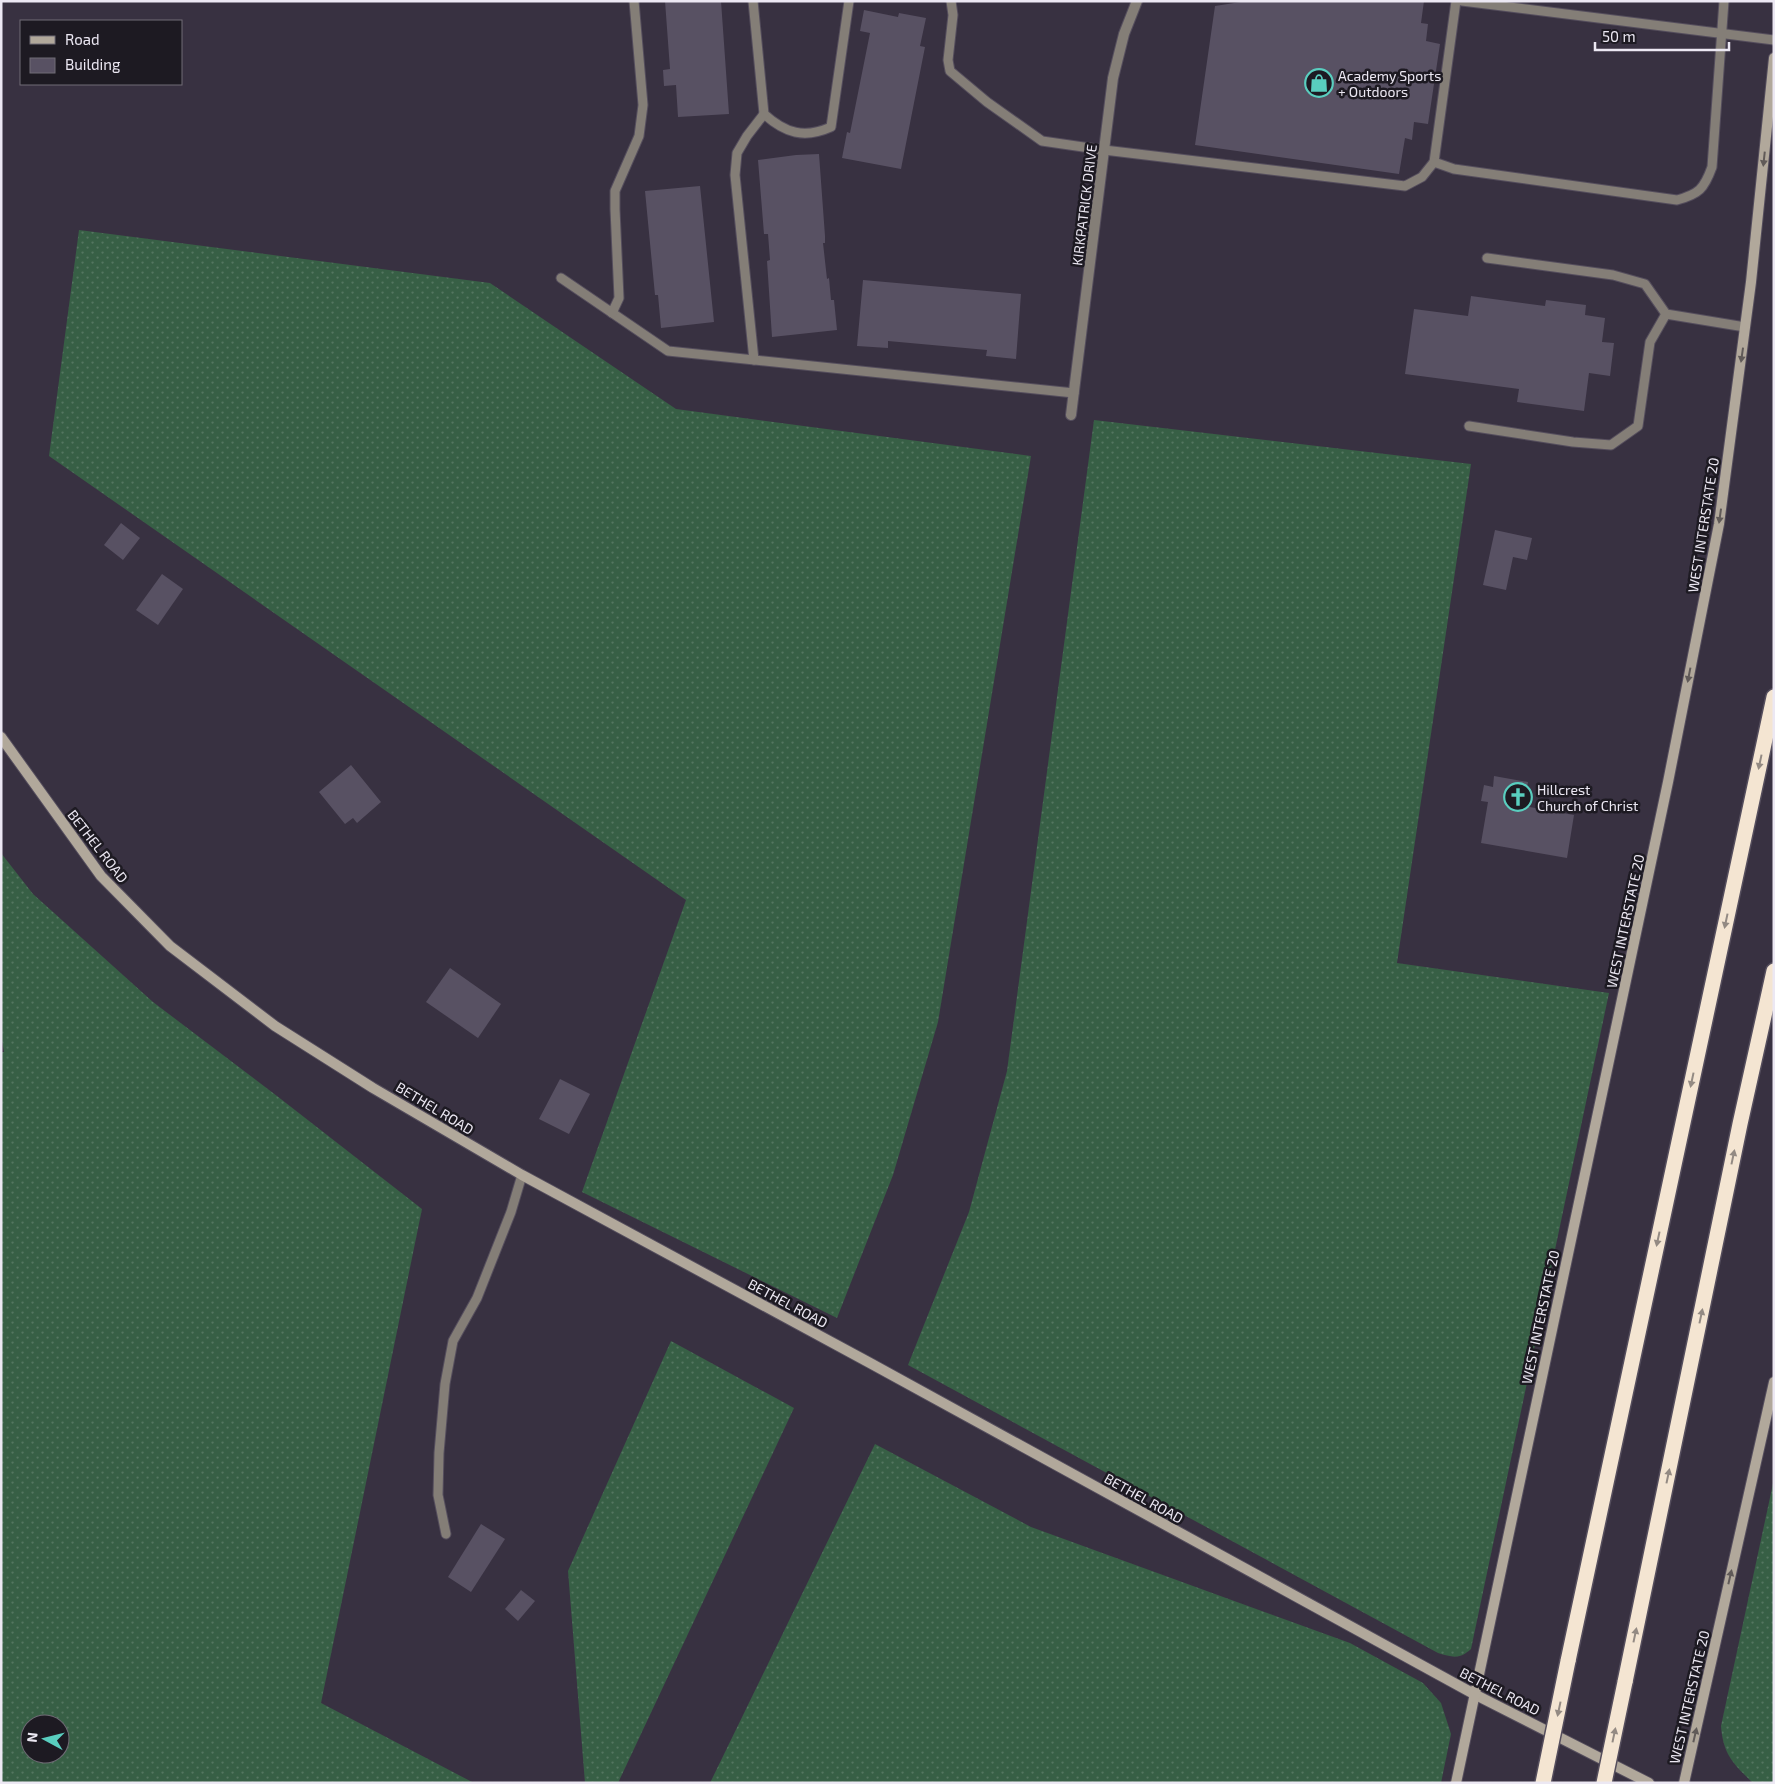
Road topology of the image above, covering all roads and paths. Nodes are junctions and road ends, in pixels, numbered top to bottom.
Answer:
1 (634, 1) edge
2 (753, 1) edge
3 (849, 1) edge
4 (951, 1) edge
5 (1137, 1) edge
6 (1456, 1) edge
7 (1462, 1) edge
8 (1724, 1) edge
9 (1722, 33) junction
10 (1774, 40) edge
11 (1774, 58) edge
12 (764, 114) junction
13 (1104, 150) junction
14 (1434, 162) junction
15 (1487, 258) dead end
16 (561, 278) dead end
17 (612, 313) junction
18 (1666, 314) junction
19 (1745, 327) junction
20 (754, 360) junction
21 (1074, 393) junction
22 (1071, 415) dead end
23 (1470, 426) dead end
24 (1774, 697) edge
25 (1, 737) edge
26 (1774, 971) edge
27 (522, 1175) junction
28 (1774, 1382) edge
29 (446, 1534) dead end
30 (1474, 1694) junction
31 (1456, 1783) edge
32 (1543, 1783) edge
33 (1604, 1783) edge
34 (1649, 1783) edge
35 (1684, 1783) edge

1 - 17 lane
2 - 12 lane
3 - 12 lane
4 - 13 lane
5 - 13 street, KIRKPATRICK DRIVE
6 - 14 lane
7 - 9 lane
8 - 9 lane
9 - 10 lane
9 - 14 lane
11 -> 19 main road, WEST INTERSTATE 20
12 - 20 lane
13 - 14 lane
13 - 21 street, KIRKPATRICK DRIVE
15 - 18 lane
16 - 17 lane
17 - 20 lane
18 - 19 lane
18 - 23 lane
19 -> 30 main road, WEST INTERSTATE 20
20 - 21 lane
21 - 22 street, KIRKPATRICK DRIVE
24 -> 32 highway, bridge
25 - 27 main road, BETHEL ROAD
33 -> 26 highway, bridge
27 - 29 lane
27 - 30 main road, BETHEL ROAD
35 -> 28 main road, WEST INTERSTATE 20
30 - 31 main road, WEST INTERSTATE 20
30 - 34 main road, BETHEL ROAD

